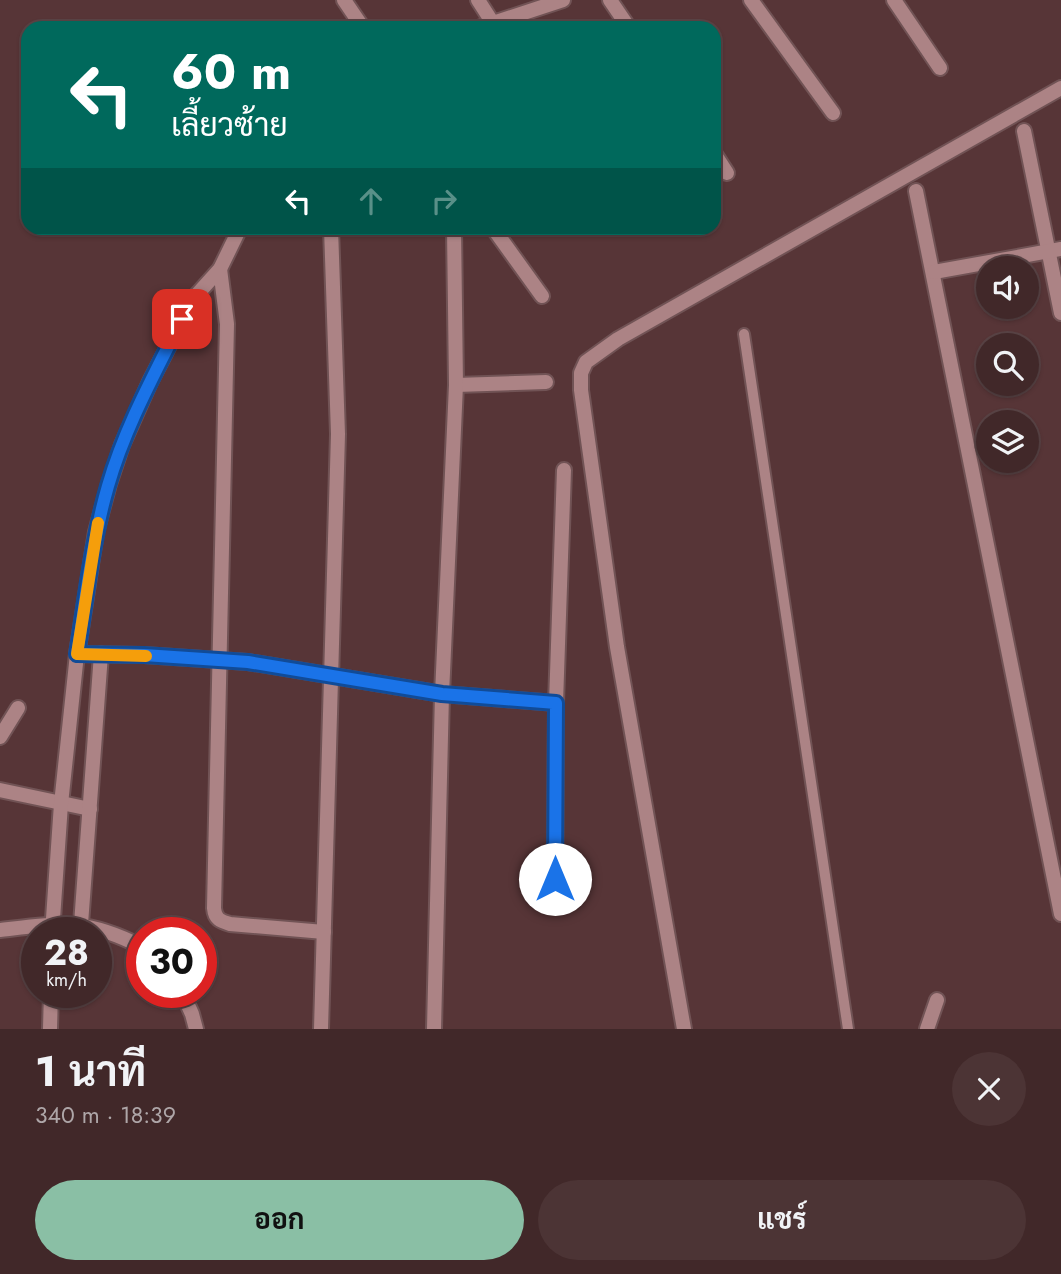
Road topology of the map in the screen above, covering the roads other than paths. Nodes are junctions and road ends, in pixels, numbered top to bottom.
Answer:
1 (344, 0) edge
2 (478, 0) edge
3 (563, 0) edge
4 (610, 0) edge
5 (751, 0) edge
6 (894, 0) edge
7 (358, 21) edge
8 (487, 21) edge
9 (503, 21) edge
10 (624, 21) edge
11 (940, 68) dead end
12 (1061, 88) edge
13 (833, 113) dead end
14 (1024, 131) dead end
15 (721, 164) edge
16 (727, 173) dead end
17 (916, 191) dead end
18 (236, 235) edge
19 (331, 235) edge
20 (454, 235) edge
21 (499, 235) edge
22 (1055, 250) edge
23 (220, 268) junction
24 (934, 272) junction
25 (542, 296) dead end
26 (1061, 313) edge
27 (744, 334) dead end
28 (546, 382) dead end
29 (456, 385) junction
30 (564, 470) dead end
31 (77, 654) junction
32 (101, 654) junction
33 (219, 660) junction
34 (331, 674) junction
35 (442, 694) junction
36 (556, 703) junction
37 (18, 708) dead end
38 (0, 737) edge
39 (0, 790) edge
40 (61, 804) junction
41 (89, 809) junction
42 (555, 879) dead end
43 (1061, 914) edge
44 (53, 917) edge
45 (82, 917) edge
46 (0, 930) edge
47 (21, 930) edge
48 (324, 932) junction
49 (937, 1000) dead end
50 (51, 1008) edge
51 (188, 1008) edge
52 (50, 1029) edge
53 (196, 1029) edge
54 (321, 1029) edge
55 (434, 1029) edge
56 (684, 1029) edge
57 (848, 1029) edge
58 (927, 1029) edge

1 - 7 street
2 - 8 street
3 - 9 street
4 - 10 street
5 - 13 street
6 - 11 street
12 - 56 street
14 - 22 street
15 - 16 street
17 - 24 street
18 - 23 street
19 - 34 street
20 - 29 street
21 - 25 street
22 - 24 street
22 - 26 street
23 - 31 street
23 - 33 street
24 - 43 street
27 - 57 lane
28 - 29 street
29 - 35 street
30 - 36 street
31 - 32 street
31 - 40 street
32 - 33 street
32 - 41 street
33 - 34 street
33 - 48 street
34 - 35 street
34 - 48 street
35 - 36 street
35 - 55 street
36 - 42 street
37 - 38 street
39 - 40 street
40 - 41 street
40 - 44 street
41 - 45 street
46 - 47 street
48 - 54 street
49 - 58 street
50 - 52 street
51 - 53 street

